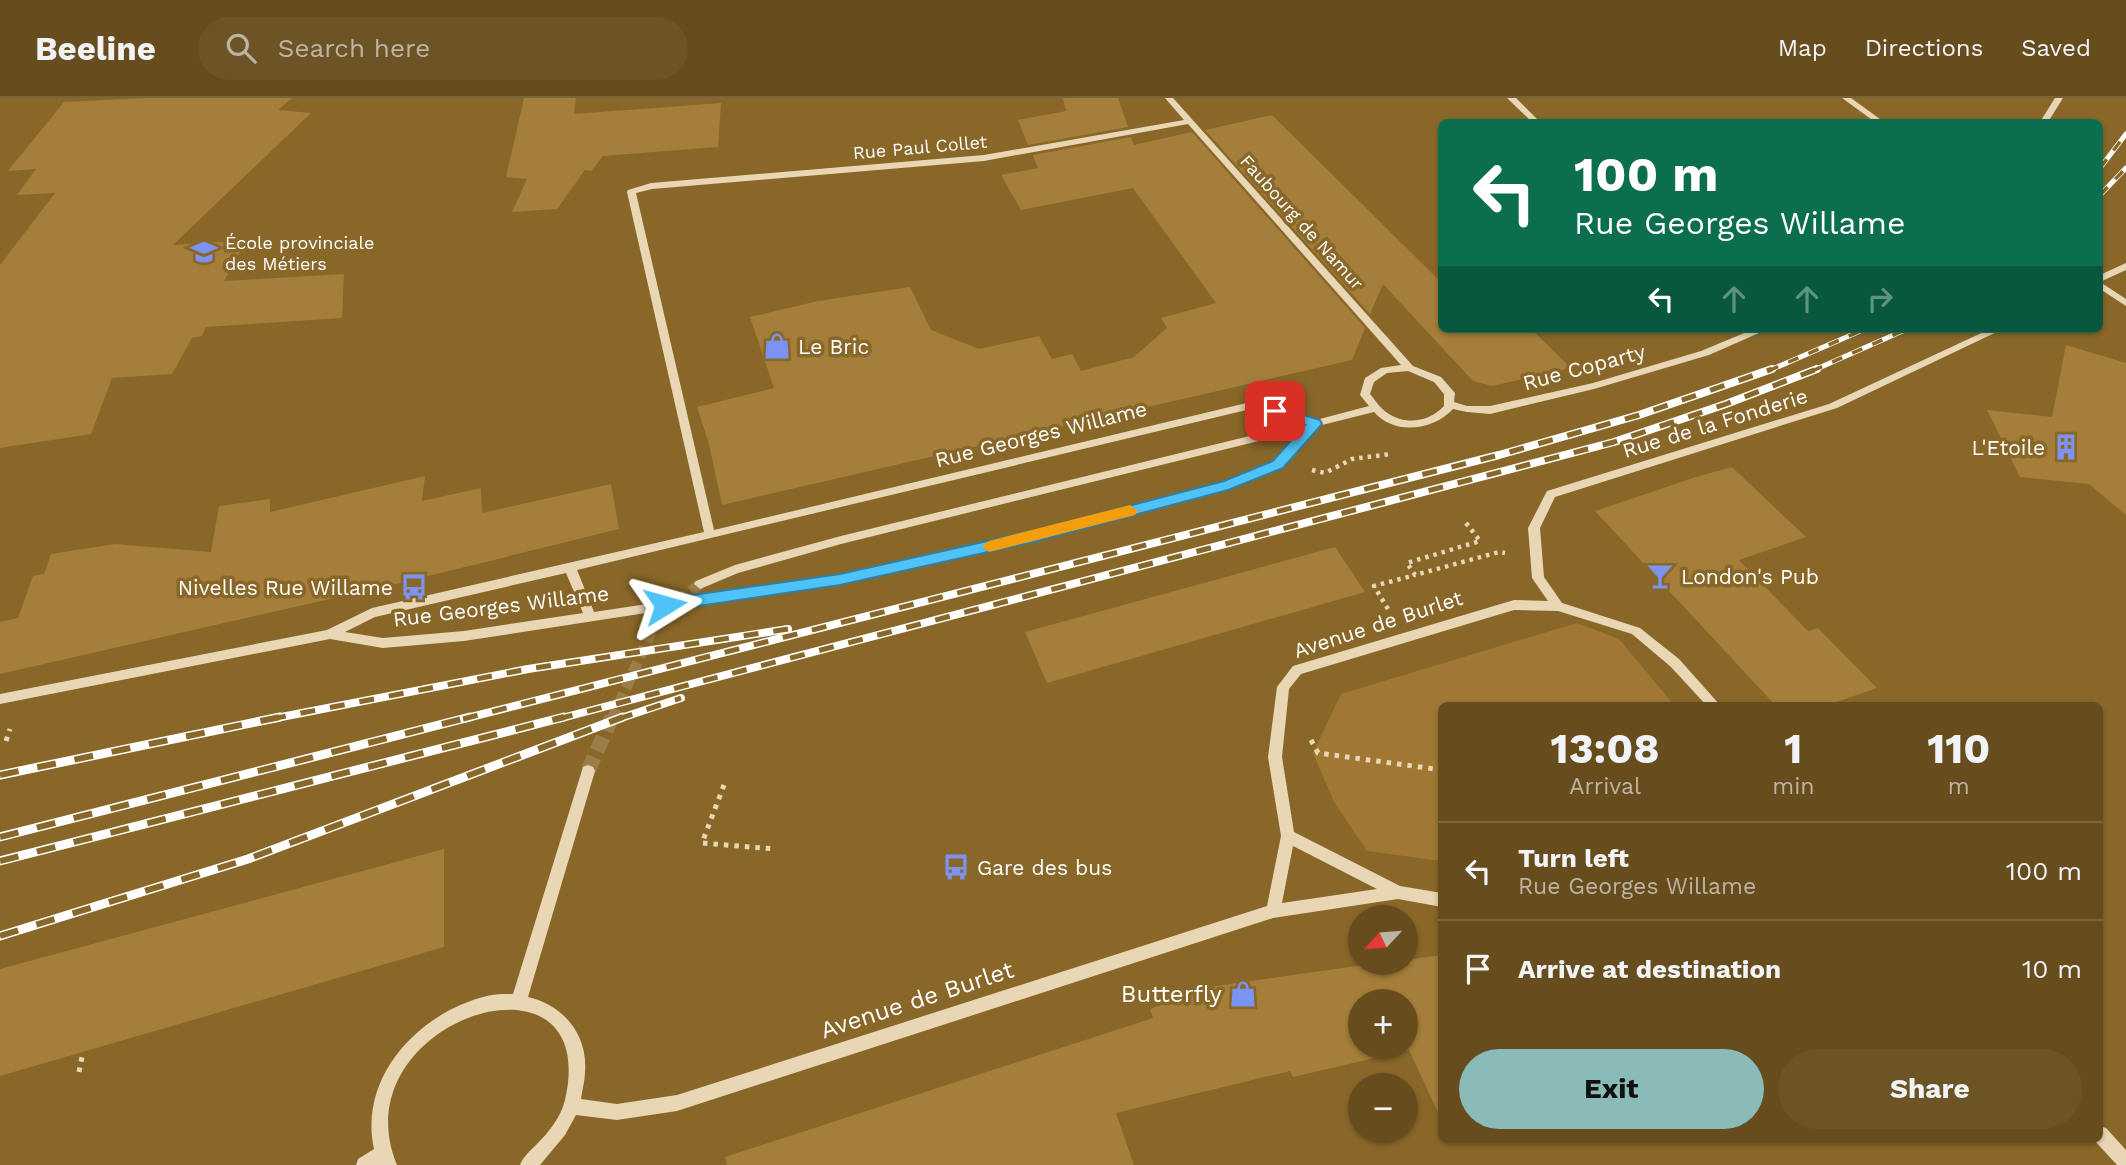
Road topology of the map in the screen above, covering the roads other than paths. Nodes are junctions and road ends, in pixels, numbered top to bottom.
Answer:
1 (1169, 98) edge
2 (1511, 98) edge
3 (1846, 98) edge
4 (2059, 98) edge
5 (1533, 119) edge
6 (1877, 119) edge
7 (2046, 119) edge
8 (1191, 121) junction
9 (2126, 265) edge
10 (2103, 277) edge
11 (2103, 287) edge
12 (2126, 303) edge
13 (1753, 333) edge
14 (1989, 333) edge
15 (1409, 368) junction
16 (1451, 404) junction
17 (1373, 410) junction
18 (1315, 424) junction
19 (710, 535) junction
20 (570, 567) junction
21 (700, 584) tunnel mouth
22 (1558, 606) junction
23 (590, 617) junction
24 (329, 634) junction
25 (0, 699) edge
26 (1711, 702) edge
27 (588, 771) tunnel mouth
28 (1288, 836) junction
29 (1398, 892) junction
30 (1438, 899) edge
31 (1273, 911) junction
32 (519, 1000) junction
33 (572, 1106) junction
34 (2103, 1137) edge
35 (386, 1159) edge
36 (2126, 1162) edge
37 (364, 1165) edge
38 (528, 1165) edge

1 - 8 street, Faubourg de Namur
2 - 5 street
3 - 6 street
4 - 7 street
8 - 15 street, Faubourg de Namur
8 - 19 street, Rue Paul Collet
9 - 10 street
11 - 12 street
13 - 16 street, Rue Coparty
14 - 22 street, Rue de la Fonderie
15 - 16 street
15 - 17 street
16 - 17 street
17 - 18 street
18 - 19 street, Rue Georges Willame
18 - 21 street
18 - 23 street, Rue Georges Willame
19 - 20 street, Rue Georges Willame
20 - 23 street
20 - 24 street, Rue Georges Willame
22 - 26 street, Avenue de Burlet
22 - 28 street, Avenue de Burlet
23 - 24 street, Rue Georges Willame
24 - 25 street, Rue Georges Willame
27 - 32 street
28 - 29 street, Avenue de Burlet
28 - 31 street, Avenue de Burlet
29 - 30 street, Avenue de Burlet
29 - 31 street, Avenue de Burlet
31 - 33 street, Avenue de Burlet
32 - 33 street
32 - 35 street
33 - 38 street
34 - 36 street
35 - 37 street

